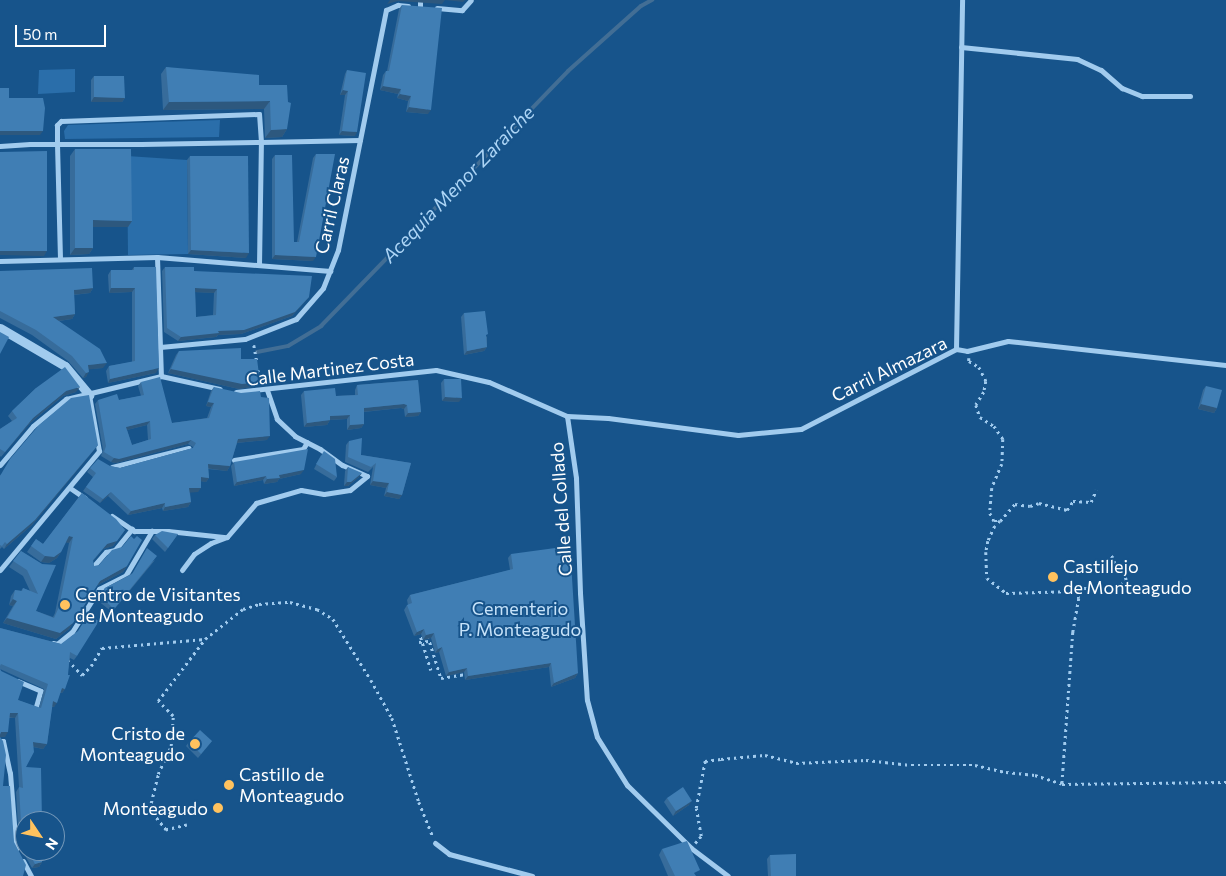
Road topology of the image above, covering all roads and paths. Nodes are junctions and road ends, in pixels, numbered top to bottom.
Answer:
1 (420, 0) edge
2 (471, 0) edge
3 (962, 0) edge
4 (420, 7) junction
5 (961, 47) junction
6 (1190, 96) dead end
7 (360, 140) junction
8 (261, 142) junction
9 (57, 144) junction
10 (0, 146) edge
11 (157, 257) junction
12 (60, 259) junction
13 (0, 262) edge
14 (259, 265) junction
15 (330, 270) junction
16 (0, 328) edge
17 (254, 346) dead end
18 (160, 347) junction
19 (956, 349) junction
20 (967, 351) junction
21 (1226, 365) edge
22 (161, 376) junction
23 (265, 391) junction
24 (89, 395) junction
25 (567, 416) junction
26 (307, 442) junction
27 (188, 448) edge
28 (94, 457) junction
29 (234, 460) edge
30 (101, 462) edge
31 (0, 465) edge
32 (109, 466) edge
33 (70, 488) junction
34 (1096, 490) dead end
35 (93, 503) edge
36 (108, 514) edge
37 (1000, 521) junction
38 (132, 529) junction
39 (152, 531) junction
40 (227, 537) junction
41 (17, 550) junction
42 (25, 556) edge
43 (1111, 556) dead end
44 (92, 568) edge
45 (0, 570) edge
46 (182, 570) dead end
47 (100, 589) joint
48 (1075, 591) junction
49 (417, 624) edge
50 (427, 631) edge
51 (205, 639) junction
52 (436, 639) edge
53 (48, 641) edge
54 (429, 641) junction
55 (421, 642) junction
56 (56, 644) junction
57 (463, 666) edge
58 (431, 670) dead end
59 (471, 673) edge
60 (465, 674) junction
61 (15, 679) edge
62 (36, 709) edge
63 (0, 741) edge
64 (1226, 782) edge
65 (1062, 784) junction
66 (187, 825) dead end
67 (435, 843) joint
68 (691, 848) junction
69 (31, 876) edge
70 (532, 876) edge
71 (728, 876) edge

1 - 4 street
2 - 4 street, Carril Claras
3 - 5 street
4 - 7 street, Carril Claras
5 - 6 street
5 - 19 street
7 - 8 street
7 - 15 street, Carril Claras
8 - 9 street
8 - 9 street
8 - 14 street
9 - 10 street
9 - 12 street
11 - 12 street
11 - 14 street
11 - 18 street
12 - 13 street
14 - 15 street
15 - 18 street, Carril Claras
16 - 24 street
17 - 23 path
18 - 22 street
19 - 20 street, Carril Almazara
19 - 25 street, Carril Almazara
20 - 21 street, Carril Almazara
20 - 37 path
22 - 23 street, Calle Martinez Costa
22 - 24 street, Calle Martinez Costa
23 - 25 street, Calle Martinez Costa
23 - 26 street
24 - 28 street
24 - 31 street, Calle Martinez Costa
25 - 68 street, Calle del Collado
26 - 29 street
26 - 40 street
27 - 32 street
28 - 30 street
28 - 33 street
33 - 35 street
33 - 41 street
34 - 37 path
36 - 38 street
37 - 48 path
38 - 39 street
38 - 44 street
39 - 40 street
39 - 47 street
40 - 46 street
41 - 42 street
41 - 45 street
43 - 48 path
47 - 56 street
48 - 65 path
49 - 55 path
50 - 54 path
51 - 56 path
51 - 66 path
51 - 67 path
52 - 54 path
53 - 56 street
54 - 55 path
54 - 60 path
55 - 58 path
57 - 60 path
59 - 60 path
61 - 62 street
63 - 69 street
64 - 65 path
65 - 68 path
67 - 70 street
68 - 71 street, Calle del Collado

